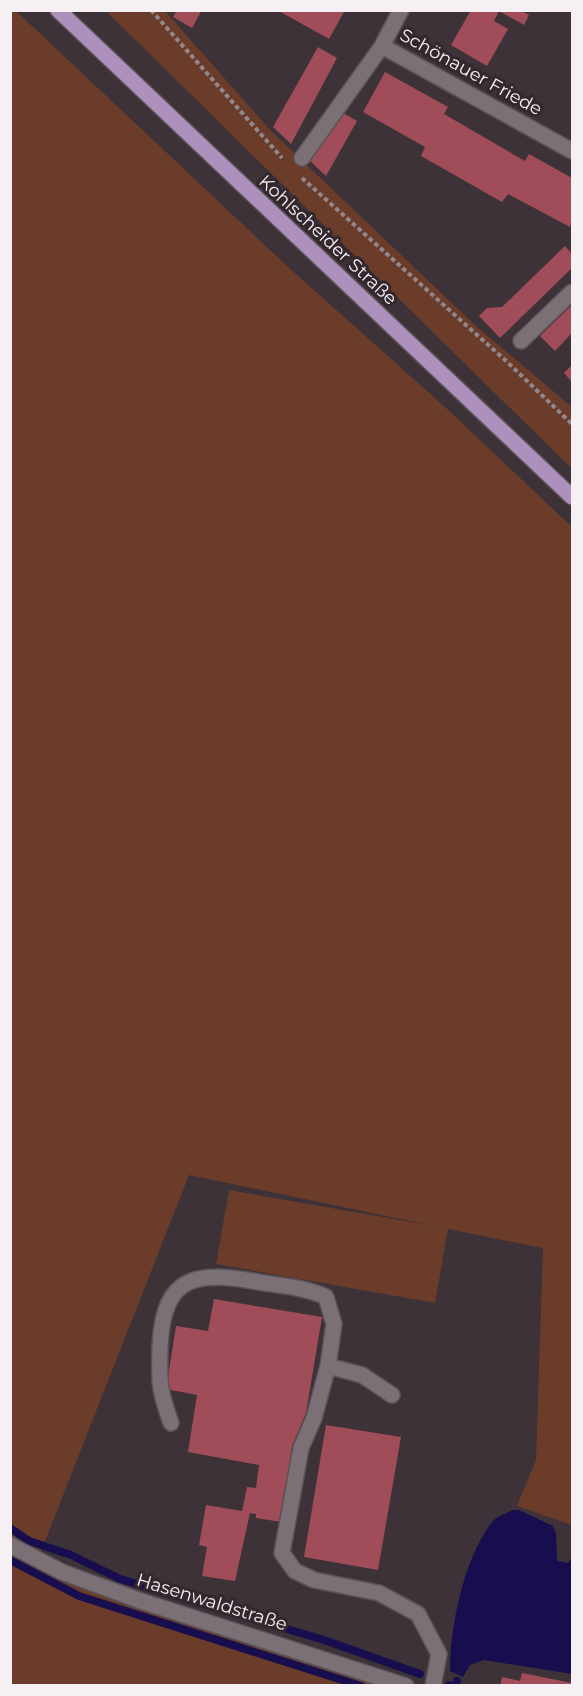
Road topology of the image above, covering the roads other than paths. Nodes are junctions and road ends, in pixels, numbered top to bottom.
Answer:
1 (58, 10) edge
2 (401, 10) edge
3 (382, 46) junction
4 (573, 151) edge
5 (298, 165) road end
6 (573, 292) edge
7 (521, 341) dead end
8 (573, 497) edge
9 (328, 1366) junction
10 (392, 1395) dead end
11 (171, 1423) dead end
12 (10, 1545) edge
13 (406, 1686) edge
14 (434, 1686) edge

1 - 8 main road, Kohlscheider Straße
2 - 3 street, Schönauer Friede
3 - 4 street, Schönauer Friede
3 - 5 street, Schönauer Friede
6 - 7 street
9 - 10 street
9 - 11 street
9 - 14 street
12 - 13 street, Hasenwaldstraße

